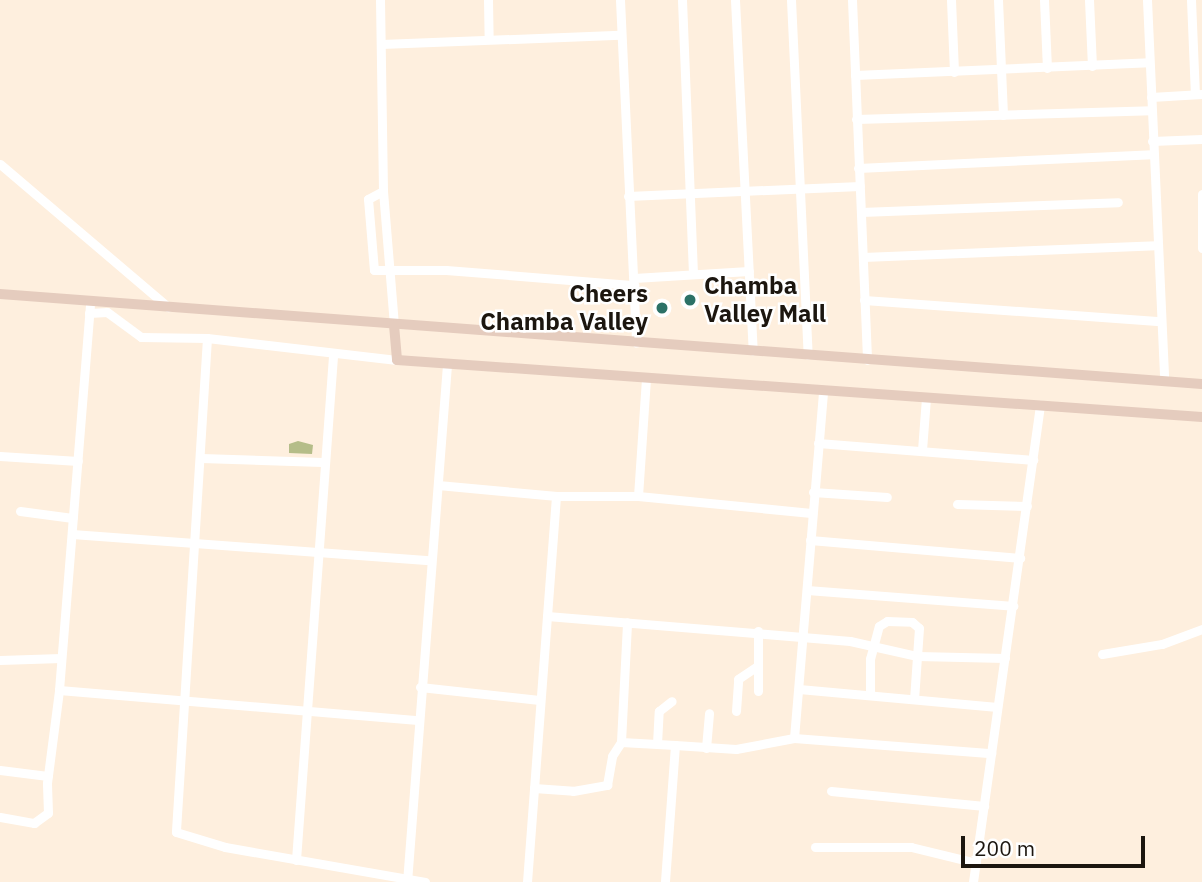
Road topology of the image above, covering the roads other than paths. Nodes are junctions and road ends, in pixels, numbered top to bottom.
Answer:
1 (380, 0) edge
2 (488, 0) edge
3 (620, 0) edge
4 (682, 0) edge
5 (735, 0) edge
6 (791, 0) edge
7 (852, 0) edge
8 (951, 0) edge
9 (998, 0) edge
10 (1044, 0) edge
11 (1089, 0) edge
12 (1147, 0) edge
13 (1191, 0) edge
14 (620, 36) junction
15 (489, 39) junction
16 (381, 44) junction
17 (1149, 62) junction
18 (1093, 66) junction
19 (1047, 68) junction
20 (1002, 70) junction
21 (954, 72) junction
22 (855, 75) junction
23 (1199, 94) edge
24 (1151, 97) junction
25 (1152, 110) junction
26 (1003, 115) junction
27 (856, 120) junction
28 (1202, 139) edge
29 (1152, 141) junction
30 (1152, 154) junction
31 (0, 164) edge
32 (858, 167) junction
33 (860, 186) junction
34 (800, 189) junction
35 (746, 190) junction
36 (383, 191) junction
37 (691, 193) junction
38 (1202, 194) edge
39 (628, 196) junction
40 (1118, 202) dead end
41 (861, 212) junction
42 (1156, 245) junction
43 (1202, 248) edge
44 (863, 257) junction
45 (390, 270) junction
46 (749, 271) junction
47 (693, 274) junction
48 (634, 281) junction
49 (0, 295) edge
50 (864, 300) junction
51 (89, 307) junction
52 (168, 307) junction
53 (1160, 321) junction
54 (394, 325) junction
55 (207, 338) junction
56 (636, 343) junction
57 (753, 351) junction
58 (808, 355) junction
59 (333, 356) junction
60 (397, 360) junction
61 (867, 360) junction
62 (447, 365) junction
63 (646, 378) junction
64 (1164, 381) junction
65 (1202, 384) edge
66 (822, 390) junction
67 (926, 398) junction
68 (1040, 405) junction
69 (1202, 417) edge
70 (818, 443) junction
71 (922, 450) junction
72 (0, 456) edge
73 (201, 458) junction
74 (1033, 460) junction
75 (78, 461) junction
76 (322, 462) junction
77 (438, 485) junction
78 (813, 492) junction
79 (556, 496) junction
80 (638, 496) junction
81 (887, 497) dead end
82 (957, 505) dead end
83 (1027, 506) junction
84 (20, 511) dead end
85 (811, 513) junction
86 (73, 518) junction
87 (72, 534) junction
88 (810, 540) junction
89 (195, 545) junction
90 (316, 554) junction
91 (1020, 558) junction
92 (429, 560) junction
93 (807, 590) junction
94 (1013, 606) junction
95 (548, 616) junction
96 (627, 622) junction
97 (1202, 629) edge
98 (758, 631) junction
99 (802, 637) junction
100 (872, 649) junction
101 (1102, 654) dead end
102 (916, 656) junction
103 (61, 658) junction
104 (1005, 658) junction
105 (0, 660) edge
106 (757, 666) junction
107 (421, 687) junction
108 (799, 689) junction
109 (59, 690) junction
110 (758, 691) dead end
111 (870, 694) junction
112 (914, 699) junction
113 (183, 700) junction
114 (539, 700) junction
115 (672, 701) dead end
116 (997, 708) junction
117 (304, 710) junction
118 (736, 711) dead end
119 (709, 713) dead end
120 (418, 720) junction
121 (794, 738) junction
122 (621, 742) junction
123 (656, 744) junction
124 (675, 745) junction
125 (706, 748) junction
126 (991, 753) junction
127 (0, 770) edge
128 (48, 776) junction
129 (534, 788) junction
130 (831, 791) dead end
131 (984, 806) junction
132 (0, 817) edge
133 (815, 847) dead end
134 (296, 860) junction
135 (976, 863) junction
136 (407, 880) edge
137 (425, 882) edge
138 (527, 882) edge
139 (665, 882) edge
140 (973, 882) edge

1 - 16 street
2 - 15 street
3 - 14 street
4 - 37 street
5 - 35 street
6 - 34 street
7 - 22 street
8 - 21 street
9 - 20 street
10 - 19 street
11 - 18 street
12 - 17 street
13 - 23 street
14 - 15 street
14 - 39 street
15 - 16 street
16 - 36 street
17 - 18 street
17 - 24 street
18 - 19 street
19 - 20 street
20 - 21 street
20 - 26 street
21 - 22 street
22 - 27 street
23 - 24 street
24 - 25 street
25 - 26 street
25 - 29 street
26 - 27 street
27 - 32 street
28 - 29 street
29 - 30 street
30 - 32 street
30 - 42 street
31 - 52 street
32 - 33 street
33 - 34 street
33 - 41 street
34 - 35 street
34 - 58 street
35 - 37 street
35 - 46 street
36 - 45 street
36 - 45 street
37 - 39 street
37 - 47 street
38 - 43 street
39 - 48 street
40 - 41 street
41 - 44 street
42 - 44 street
42 - 53 street
44 - 50 street
45 - 48 street
45 - 54 street
46 - 47 street
46 - 57 street
47 - 48 street
48 - 56 street
49 - 51 main road
50 - 53 street
50 - 61 street
51 - 52 main road
51 - 55 street
51 - 75 street
52 - 54 main road
53 - 64 street
54 - 56 main road
54 - 60 main road
55 - 59 street
55 - 73 street
56 - 57 main road
57 - 58 main road
58 - 61 main road
59 - 60 street
59 - 76 street
60 - 62 main road
61 - 64 main road
62 - 63 main road
62 - 77 street
63 - 66 main road
63 - 80 street
64 - 65 main road
66 - 67 main road
66 - 70 street
67 - 68 main road
67 - 71 street
68 - 69 main road
68 - 74 street
70 - 71 street
70 - 78 street
71 - 74 street
72 - 75 street
73 - 76 street
73 - 89 street
74 - 83 street
75 - 86 street
76 - 90 street
77 - 79 street
77 - 92 street
78 - 81 street
78 - 85 street
79 - 80 street
79 - 95 street
80 - 85 street
82 - 83 street
83 - 91 street
84 - 86 street
85 - 88 street
86 - 87 street
87 - 89 street
87 - 103 street
88 - 91 street
88 - 93 street
89 - 90 street
89 - 113 street
90 - 92 street
90 - 117 street
91 - 94 street
92 - 107 street
93 - 94 street
93 - 99 street
94 - 104 street
95 - 96 street
95 - 114 street
96 - 98 street
96 - 122 street
97 - 101 street
98 - 99 street
98 - 106 street
99 - 100 street
99 - 108 street
100 - 102 street
100 - 102 street
100 - 111 street
102 - 104 street
102 - 112 street
103 - 105 street
103 - 109 street
104 - 116 street
106 - 110 street
106 - 118 street
107 - 114 street
107 - 120 street
108 - 111 street
108 - 121 street
109 - 113 street
109 - 128 street
111 - 112 street
112 - 116 street
113 - 117 street
113 - 134 street
114 - 129 street
115 - 123 street
116 - 126 street
117 - 120 street
117 - 134 street
119 - 125 street
120 - 136 street
121 - 125 street
121 - 126 street
122 - 123 street
122 - 129 street
123 - 124 street
124 - 125 street
124 - 139 street
126 - 131 street
127 - 128 street
128 - 132 street
129 - 138 street
130 - 131 street
131 - 135 street
133 - 135 street
134 - 136 street
135 - 140 street
136 - 137 street

